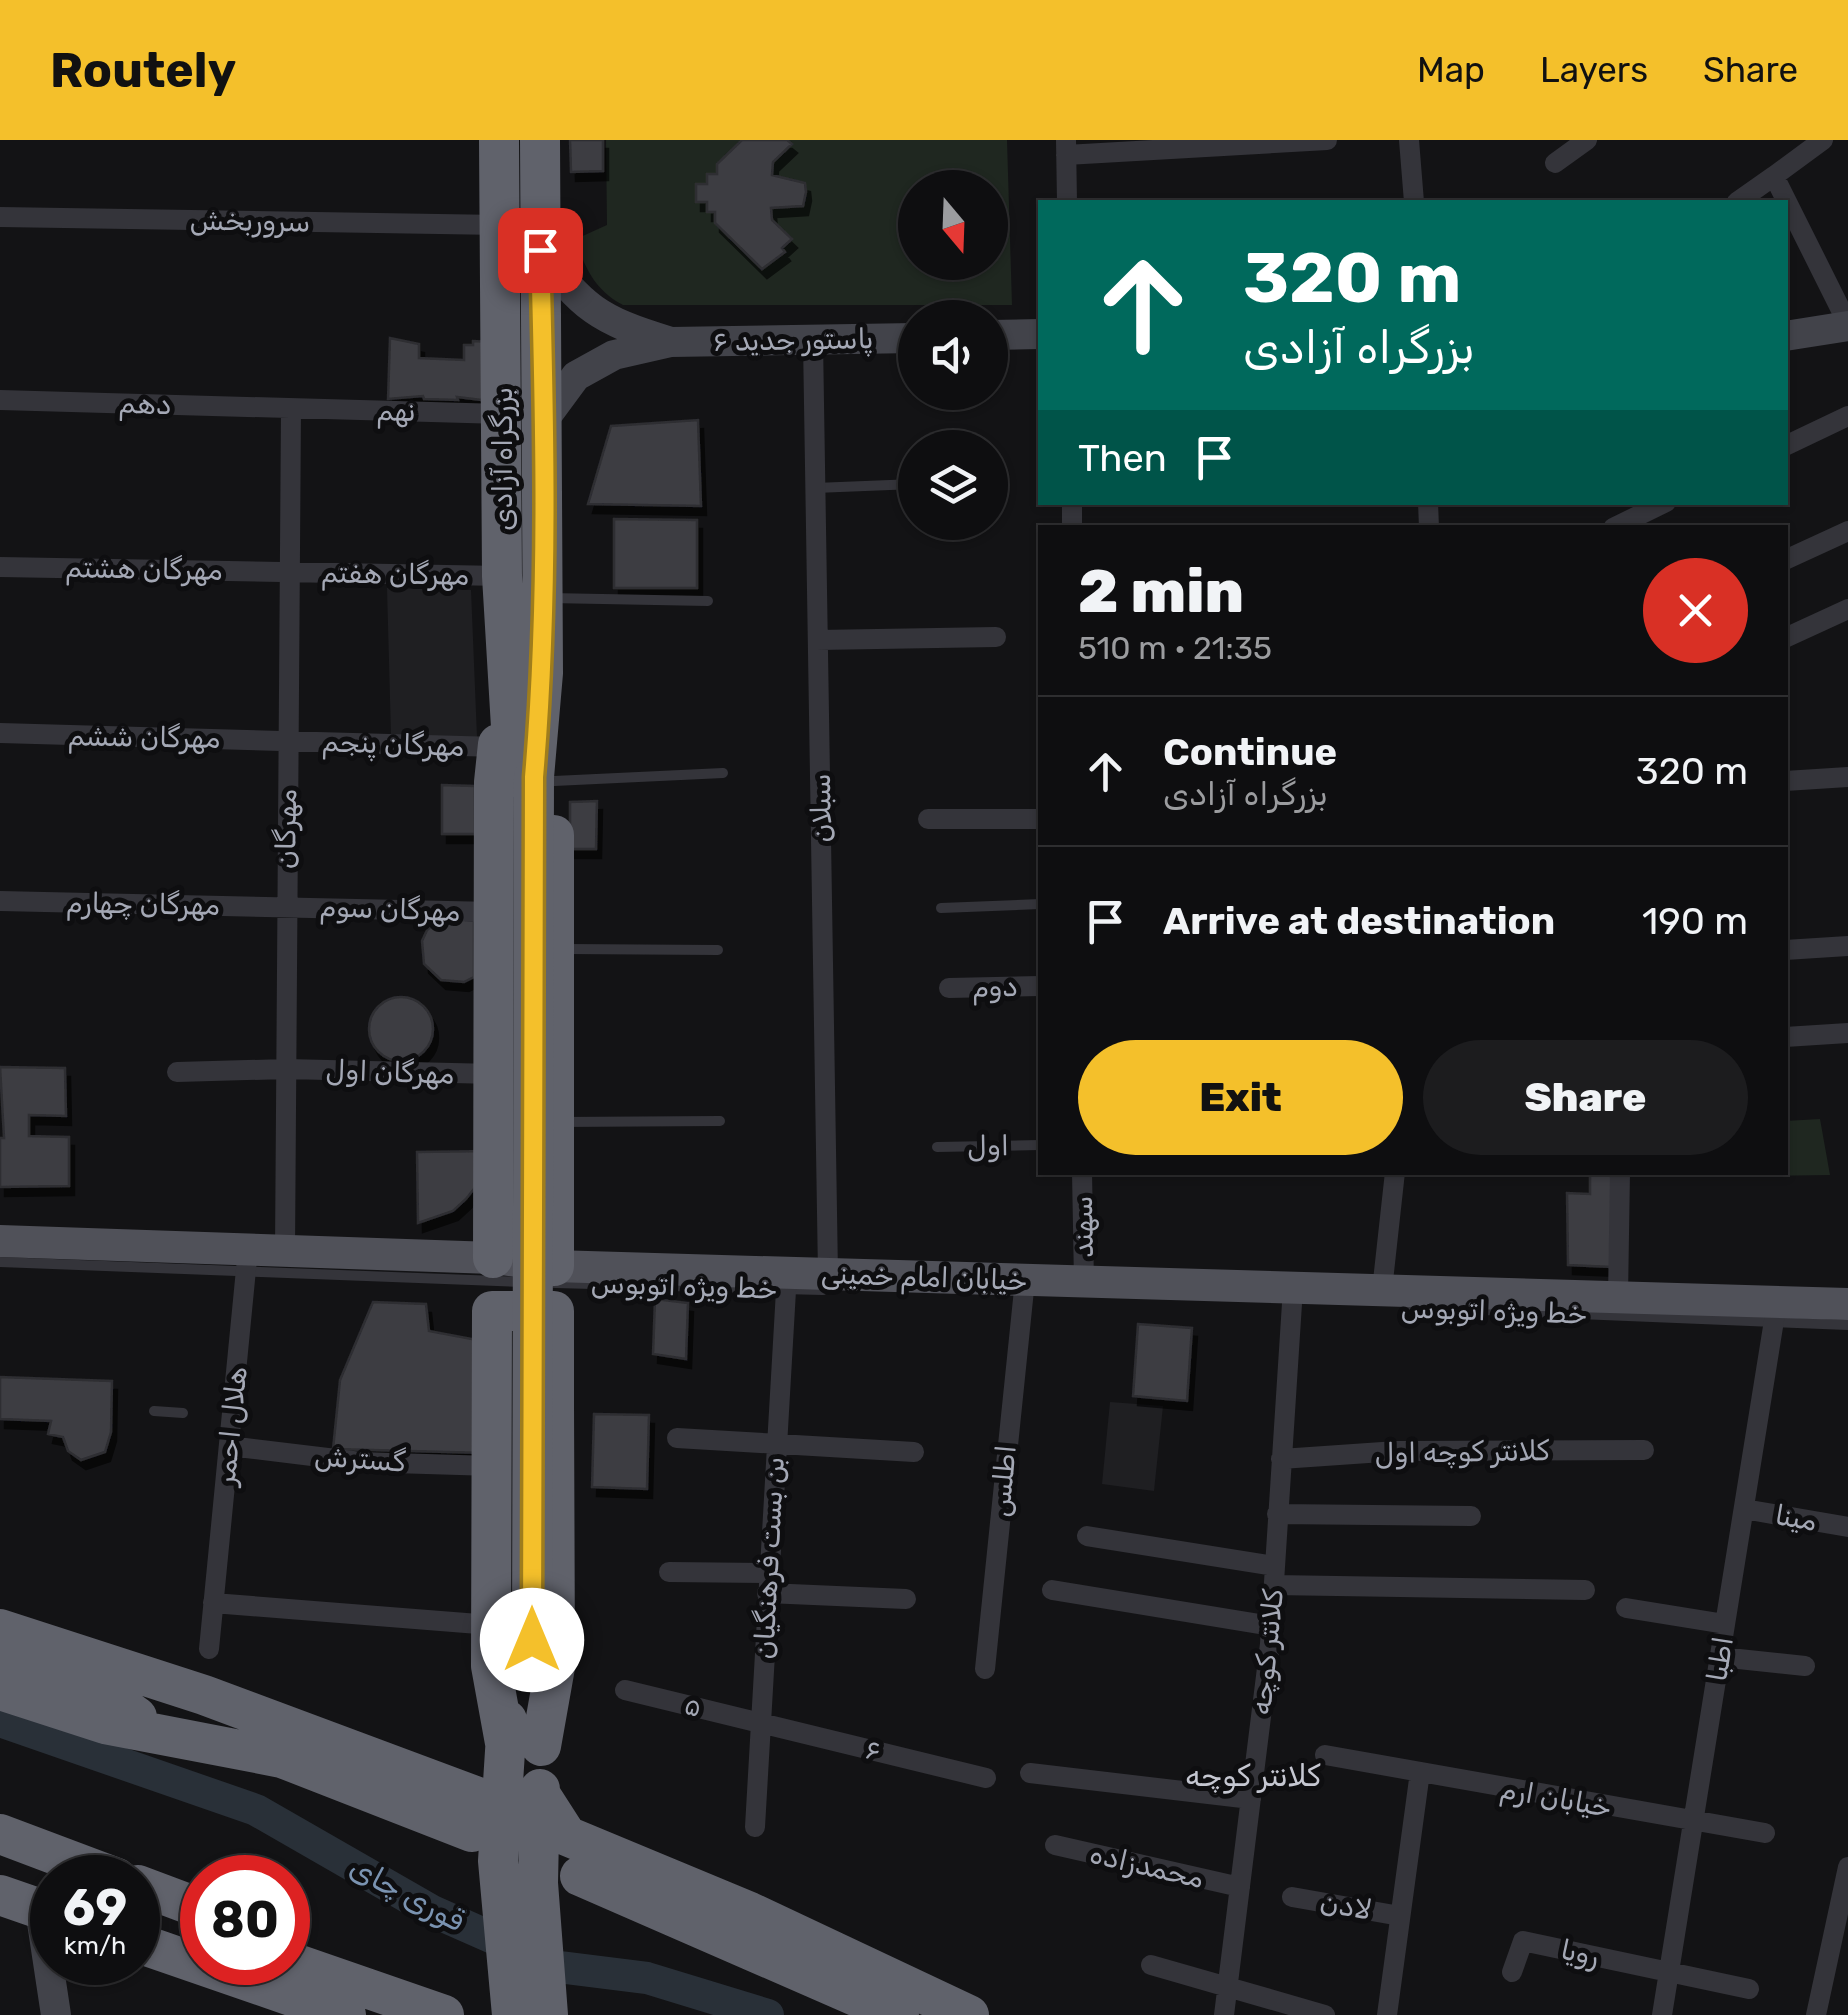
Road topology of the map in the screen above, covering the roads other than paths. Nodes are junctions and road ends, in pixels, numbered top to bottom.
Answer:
1 (499, 140) edge
2 (540, 140) edge
3 (1326, 140) edge
4 (1409, 140) edge
5 (1587, 140) edge
6 (1823, 140) edge
7 (1066, 148) edge
8 (1556, 163) dead end
9 (1774, 176) junction
10 (1067, 200) edge
11 (1414, 200) edge
12 (1739, 200) edge
13 (1785, 200) edge
14 (1788, 207) edge
15 (0, 217) edge
16 (500, 225) junction
17 (540, 250) junction
18 (1788, 316) edge
19 (1841, 325) edge
20 (1038, 334) edge
21 (1008, 335) edge
22 (1788, 335) edge
23 (898, 339) edge
24 (670, 342) junction
25 (813, 342) junction
26 (0, 400) edge
27 (291, 409) junction
28 (502, 414) junction
29 (1848, 416) edge
30 (545, 418) junction
31 (1788, 445) edge
32 (898, 485) edge
33 (816, 488) junction
34 (1660, 505) edge
35 (1619, 525) edge
36 (1848, 531) edge
37 (1788, 559) edge
38 (0, 567) edge
39 (288, 572) junction
40 (502, 576) junction
41 (544, 598) junction
42 (708, 601) dead end
43 (1848, 609) edge
44 (996, 637) dead end
45 (1788, 637) edge
46 (818, 640) junction
47 (524, 674) junction
48 (0, 733) edge
49 (287, 740) junction
50 (525, 771) junction
51 (723, 773) dead end
52 (1848, 776) edge
53 (1788, 781) edge
54 (1038, 818) edge
55 (928, 820) dead end
56 (0, 901) edge
57 (1038, 904) edge
58 (285, 906) junction
59 (941, 908) dead end
60 (494, 912) junction
61 (1848, 946) edge
62 (554, 948) junction
63 (718, 950) dead end
64 (1788, 950) edge
65 (1038, 986) edge
66 (949, 988) dead end
67 (1848, 1033) edge
68 (1788, 1037) edge
69 (554, 1044) junction
70 (494, 1060) junction
71 (286, 1068) junction
72 (177, 1072) dead end
73 (720, 1120) dead end
74 (554, 1122) junction
75 (1038, 1145) edge
76 (937, 1148) dead end
77 (1082, 1175) edge
78 (1395, 1175) edge
79 (1620, 1175) edge
80 (0, 1241) edge
81 (285, 1250) junction
82 (493, 1258) junction
83 (0, 1262) edge
84 (246, 1262) junction
85 (554, 1266) junction
86 (785, 1281) junction
87 (835, 1282) junction
88 (1023, 1287) junction
89 (1082, 1289) junction
90 (982, 1292) dead end
91 (1385, 1298) junction
92 (1618, 1298) junction
93 (1292, 1299) junction
94 (1848, 1304) edge
95 (1776, 1312) junction
96 (1848, 1324) edge
97 (492, 1398) junction
98 (554, 1404) junction
99 (154, 1411) dead end
100 (183, 1413) dead end
101 (677, 1438) dead end
102 (775, 1443) junction
103 (229, 1446) junction
104 (1644, 1450) dead end
105 (914, 1452) dead end
106 (1281, 1458) junction
107 (492, 1466) junction
108 (1744, 1509) junction
109 (1278, 1514) junction
110 (1471, 1516) dead end
111 (1848, 1527) edge
112 (1087, 1536) dead end
113 (670, 1572) dead end
114 (1274, 1576) junction
115 (768, 1583) junction
116 (1052, 1590) dead end
117 (1585, 1590) dead end
118 (906, 1598) dead end
119 (213, 1603) junction
120 (1626, 1608) dead end
121 (1725, 1624) junction
122 (1271, 1626) junction
123 (0, 1629) edge
124 (512, 1634) junction
125 (209, 1649) dead end
126 (0, 1656) edge
127 (1720, 1657) junction
128 (1805, 1666) dead end
129 (985, 1669) dead end
130 (0, 1690) edge
131 (625, 1690) dead end
132 (760, 1723) junction
133 (156, 1731) junction
134 (523, 1745) junction
135 (1325, 1755) dead end
136 (1420, 1772) junction
137 (1030, 1773) dead end
138 (986, 1778) dead end
139 (540, 1794) junction
140 (1250, 1799) junction
141 (1693, 1823) junction
142 (755, 1827) dead end
143 (1765, 1832) dead end
144 (491, 1833) junction
145 (0, 1834) edge
146 (1055, 1845) dead end
147 (56, 1855) edge
148 (0, 1861) edge
149 (1848, 1867) edge
150 (580, 1876) dead end
151 (30, 1885) edge
152 (1240, 1887) junction
153 (0, 1895) edge
154 (1292, 1896) dead end
155 (30, 1898) edge
156 (1400, 1916) junction
157 (160, 1949) edge
158 (1151, 1965) dead end
159 (310, 1967) edge
160 (1512, 1972) dead end
161 (1669, 1972) junction
162 (310, 1975) edge
163 (1228, 1984) junction
164 (54, 1985) edge
165 (1749, 1989) dead end
166 (344, 1997) edge
167 (56, 2015) edge
168 (444, 2015) edge
169 (512, 2015) edge
170 (548, 2015) edge
171 (899, 2015) edge
172 (970, 2015) edge
173 (1224, 2015) edge
174 (1325, 2015) edge
175 (1387, 2015) edge
176 (1662, 2015) edge
177 (1816, 2015) edge

1 - 16 highway, بزرگراه آزادی
2 - 17 highway, بزرگراه آزادی
3 - 7 street
4 - 11 street
5 - 8 street
6 - 9 street
7 - 10 street
9 - 12 street
9 - 13 street
14 - 19 street
15 - 16 street, سروربخش
16 - 28 highway, بزرگراه آزادی
17 - 24 main road, پاستور جدید ۶
17 - 30 highway, بزرگراه آزادی
18 - 19 main road
19 - 22 main road
20 - 21 main road
23 - 25 main road, پاستور جدید ۶
24 - 25 main road, پاستور جدید ۶
24 - 30 main road, پاستور جدید ۶
25 - 33 street, سبلان
26 - 27 street, دهم
27 - 28 street, نهم
27 - 39 street, مهرگان
28 - 40 highway, بزرگراه آزادی
29 - 31 street
30 - 41 highway, بزرگراه آزادی
32 - 33 lane
33 - 46 street, سبلان
34 - 35 street
36 - 37 street
38 - 39 street, مهرگان هشتم
39 - 40 street, مهرگان هفتم
39 - 49 street, مهرگان
40 - 47 highway, بزرگراه آزادی
41 - 42 lane
41 - 47 highway, بزرگراه آزادی
43 - 45 street
44 - 46 street
46 - 87 street, سبلان
47 - 50 highway, بزرگراه آزادی
48 - 49 street, مهرگان ششم
49 - 50 street, مهرگان پنجم
49 - 58 street, مهرگان
50 - 51 lane
50 - 60 highway
50 - 62 highway
50 - 124 highway, bridge
52 - 53 street
54 - 55 street
56 - 58 street, مهرگان چهارم
57 - 59 lane
58 - 60 street, مهرگان سوم
58 - 71 street, مهرگان
60 - 70 highway
61 - 64 street
62 - 63 lane
62 - 69 highway
65 - 66 street, دوم
67 - 68 street
69 - 70 highway
69 - 74 highway
70 - 71 street, مهرگان اول
70 - 82 highway
71 - 72 street, مهرگان اول
71 - 81 street, مهرگان
73 - 74 lane
74 - 85 highway
75 - 76 lane, اول
77 - 89 street, سهند
78 - 91 street
79 - 92 street
80 - 84 main road, خیابان امام خمینی
81 - 82 main road, خیابان امام خمینی
81 - 84 main road, خیابان امام خمینی
82 - 85 main road, خیابان امام خمینی
83 - 84 lane, خط ویژه اتوبوس
84 - 86 lane, خط ویژه اتوبوس
84 - 103 street, هلال احمر
85 - 86 main road, خیابان امام خمینی
86 - 87 main road, خیابان امام خمینی
86 - 102 street, بن بست فرهنگیان
87 - 88 main road, خیابان امام خمینی
88 - 89 main road, خیابان امام خمینی
88 - 90 lane
88 - 129 street, اطلس
89 - 93 main road, خیابان امام خمینی
91 - 92 main road, خیابان امام خمینی
91 - 93 main road, خیابان امام خمینی
91 - 95 lane, خط ویژه اتوبوس
92 - 95 main road, خیابان امام خمینی
93 - 106 street, کلانتر کوچه
94 - 95 main road, خیابان امام خمینی
95 - 96 lane, خط ویژه اتوبوس
95 - 108 street, اطبا
97 - 98 highway
97 - 98 highway
97 - 107 highway
98 - 134 highway
99 - 100 lane
101 - 102 street
102 - 105 street
102 - 115 street, بن بست فرهنگیان
103 - 107 street, گسترش
103 - 119 street, هلال احمر
104 - 106 street, کلانتر کوچه اول
106 - 109 street, کلانتر کوچه
107 - 124 highway
108 - 111 street, مینا
108 - 121 street, اطبا
109 - 110 street
109 - 114 street, کلانتر کوچه
112 - 114 street
113 - 115 street
114 - 117 street
114 - 122 street, کلانتر کوچه
115 - 118 street
115 - 132 street, بن بست فرهنگیان
116 - 122 street
119 - 124 street
119 - 125 street, هلال احمر
120 - 121 street
121 - 127 street, اطبا
122 - 140 street, کلانتر کوچه
123 - 144 highway
124 - 134 highway
126 - 133 highway
127 - 128 street
127 - 141 street, اطبا
130 - 133 highway
131 - 132 street, ۵
132 - 138 street, ۶
132 - 142 street, بن بست فرهنگیان
133 - 144 highway
134 - 139 highway
134 - 144 highway
135 - 136 street, خیابان ارم
136 - 141 street, خیابان ارم
136 - 156 street
137 - 140 street
139 - 170 highway
139 - 172 highway
140 - 152 street, کلانتر کوچه
141 - 143 street, خیابان ارم
141 - 161 street, اطبا
144 - 169 highway
145 - 147 highway
146 - 152 street, محمدزاده
148 - 151 highway
149 - 177 street
150 - 171 highway
152 - 163 street, کلانتر کوچه
153 - 155 highway
154 - 156 street, لادن
156 - 175 street
157 - 166 highway
158 - 163 street
159 - 166 highway
160 - 161 street, رویا
161 - 165 street
161 - 176 street, اطبا
162 - 166 highway
163 - 173 street, کلانتر کوچه
163 - 174 street
164 - 167 main road
166 - 168 highway

